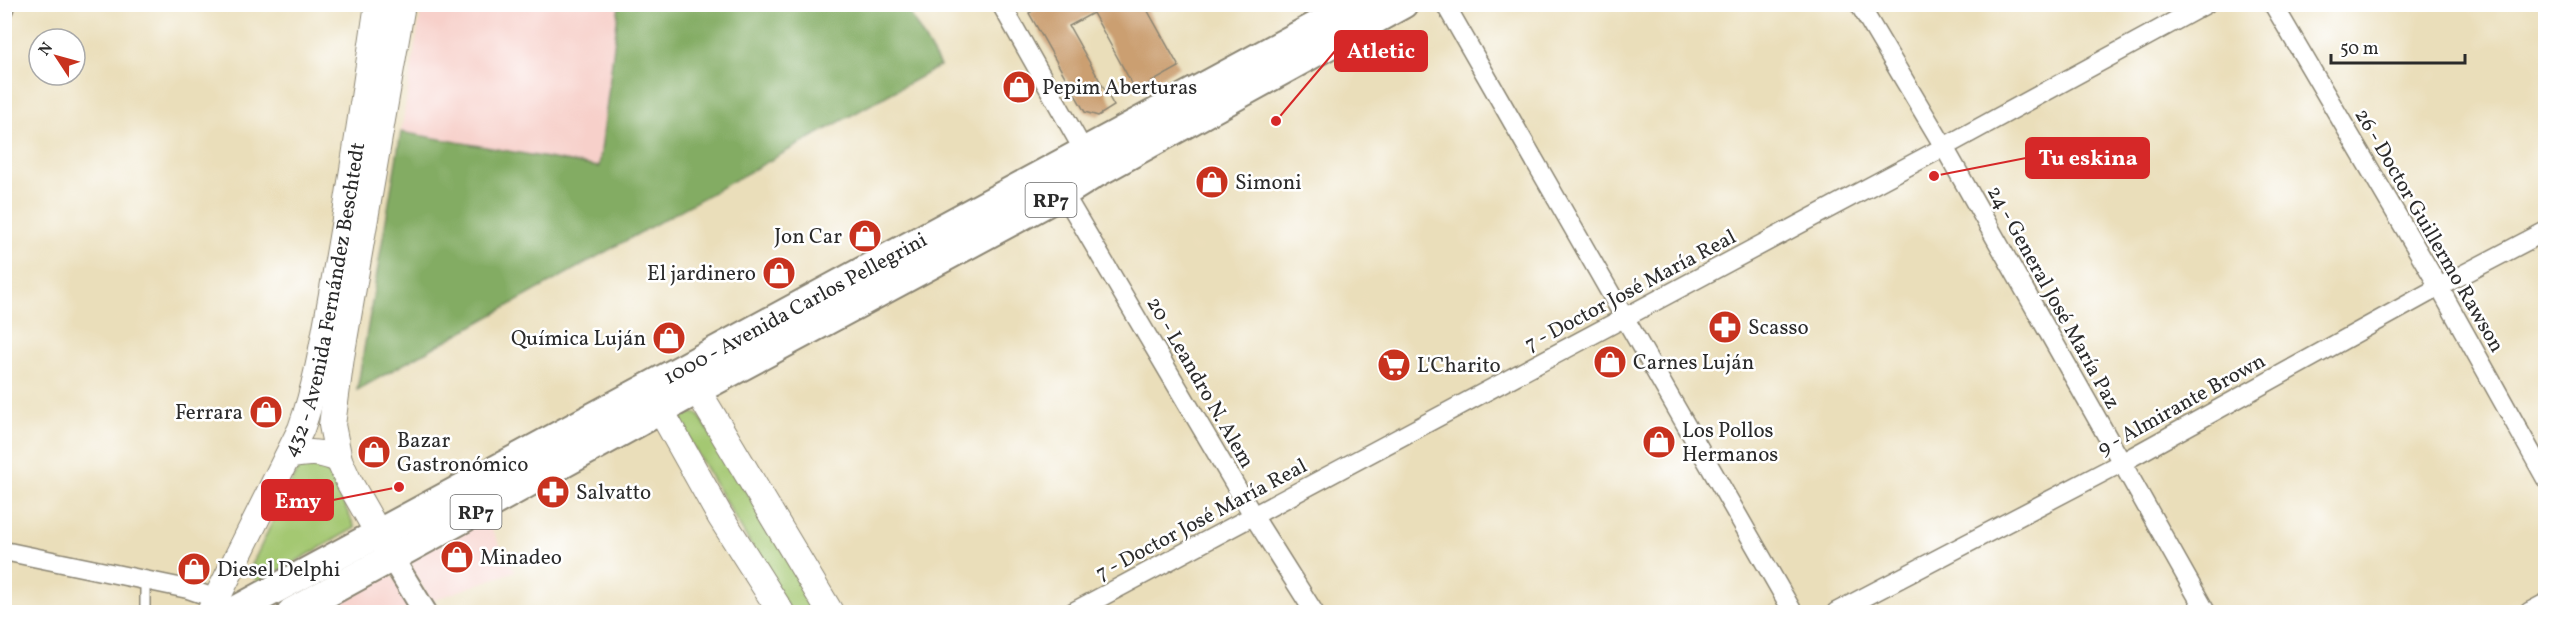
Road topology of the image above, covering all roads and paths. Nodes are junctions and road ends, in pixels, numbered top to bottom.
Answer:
1 (5, 4) edge
2 (378, 4) edge
3 (402, 4) edge
4 (1001, 4) edge
5 (1357, 4) edge
6 (1403, 4) edge
7 (1445, 4) edge
8 (1859, 4) edge
9 (2206, 4) edge
10 (2273, 4) edge
11 (4, 9) edge
12 (1944, 147) junction
13 (1090, 162) junction
14 (1057, 183) junction
15 (2546, 231) edge
16 (2439, 287) junction
17 (1623, 318) junction
18 (690, 379) junction
19 (654, 399) junction
20 (288, 456) junction
21 (339, 460) junction
22 (2121, 463) junction
23 (2546, 479) edge
24 (1254, 518) junction
25 (386, 546) junction
26 (4, 551) edge
27 (145, 580) junction
28 (2546, 603) edge
29 (220, 608) edge
30 (145, 612) edge
31 (292, 612) edge
32 (425, 612) edge
33 (781, 612) edge
34 (830, 612) edge
35 (1073, 612) edge
36 (1314, 612) edge
37 (1793, 612) edge
38 (1836, 612) edge
39 (2206, 612) edge
40 (2529, 612) edge

1 - 11 street
2 - 20 main road, 432 - Avenida Fernández Beschtedt
3 - 21 main road, 432 - Avenida Fernández Beschtedt
4 - 13 street
5 - 13 main road, 1000 - Avenida Carlos Pellegrini / RP7
6 - 13 main road, 1000 - Avenida Carlos Pellegrini / RP7
7 - 17 street
8 - 12 street, 24 - General José María Paz
9 - 12 street, 7 - Doctor José María Real
10 - 16 street, 26 - Doctor Guillermo Rawson
12 - 17 street, 7 - Doctor José María Real
12 - 22 street, 24 - General José María Paz
13 - 14 main road, 1000 - Avenida Carlos Pellegrini / RP7
14 - 18 main road, 1000 - Avenida Carlos Pellegrini / RP7
14 - 24 street, 20 - Leandro N. Alem
15 - 16 street, 9 - Almirante Brown
16 - 22 street, 9 - Almirante Brown
16 - 23 street, 26 - Doctor Guillermo Rawson
17 - 24 street, 7 - Doctor José María Real
17 - 37 street
18 - 19 main road, 1000 - Avenida Carlos Pellegrini / RP7
18 - 34 main road
19 - 25 main road, 1000 - Avenida Carlos Pellegrini / RP7
19 - 33 main road
20 - 21 main road
20 - 29 main road, 432 - Avenida Fernández Beschtedt
21 - 25 main road, 432 - Avenida Fernández Beschtedt
22 - 38 street, 9 - Almirante Brown
22 - 39 street, 24 - General José María Paz
24 - 35 street, 7 - Doctor José María Real
24 - 36 street, 20 - Leandro N. Alem
25 - 29 main road, 1000 - Avenida Carlos Pellegrini / RP7
25 - 31 main road, 1000 - Avenida Carlos Pellegrini / RP7
25 - 32 street
26 - 27 street
27 - 29 street
27 - 30 lane
28 - 40 street

